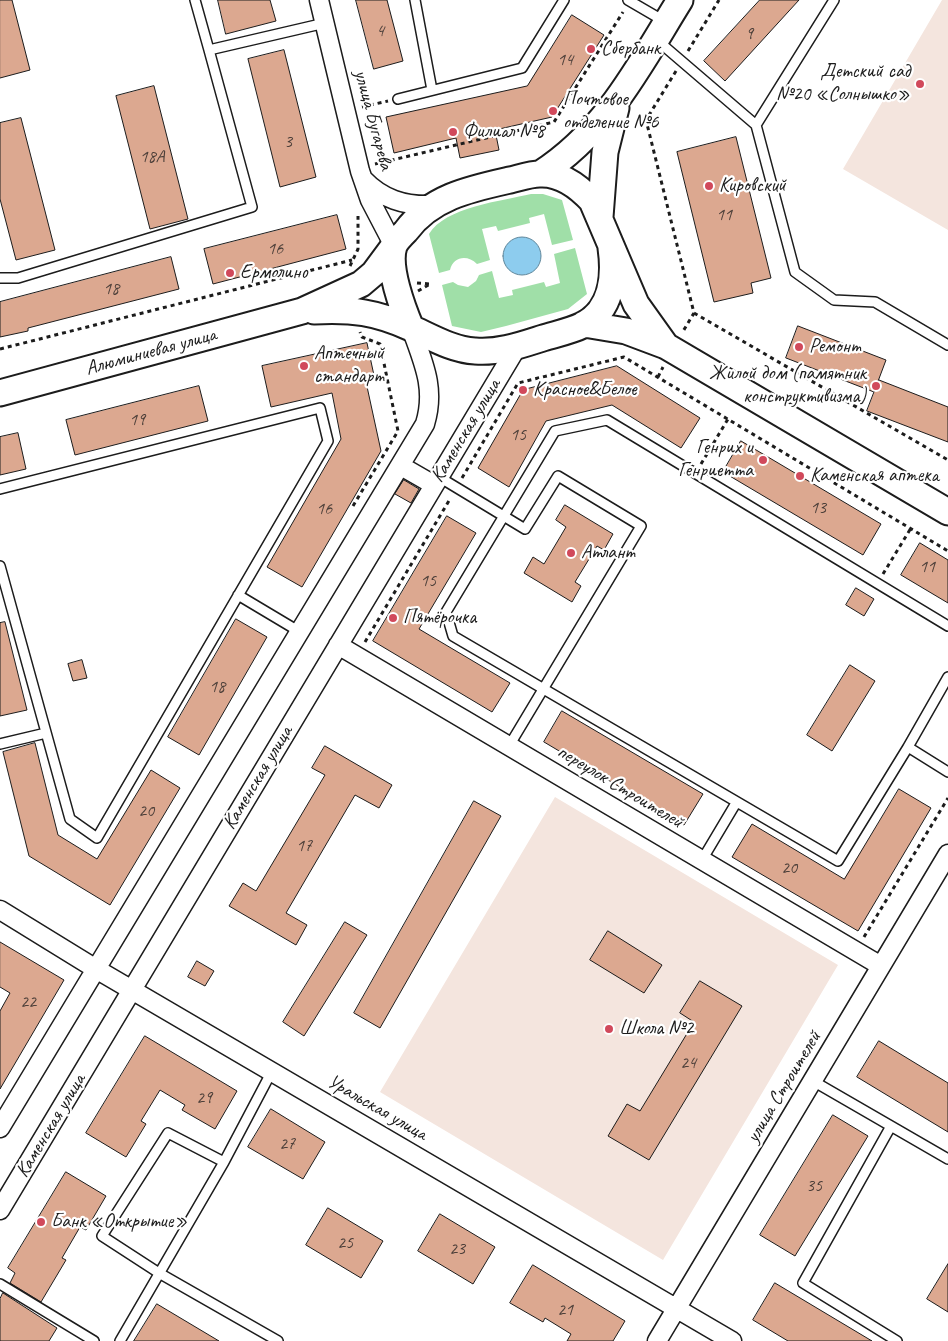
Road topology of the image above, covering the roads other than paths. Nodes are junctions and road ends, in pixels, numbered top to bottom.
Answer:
1 (195, 0) edge
2 (319, 0) edge
3 (414, 0) edge
4 (564, 0) edge
5 (680, 0) edge
6 (834, 0) edge
7 (627, 4) edge
8 (325, 23) junction
9 (661, 30) junction
10 (210, 50) junction
11 (432, 90) junction
12 (398, 99) road end
13 (617, 103) junction
14 (756, 125) junction
15 (365, 172) junction
16 (540, 174) junction
17 (432, 205) junction
18 (600, 217) junction
19 (394, 246) junction
20 (611, 248) junction
21 (0, 278) edge
22 (353, 300) junction
23 (584, 324) junction
24 (411, 328) junction
25 (948, 345) edge
26 (666, 346) junction
27 (517, 347) junction
28 (0, 393) edge
29 (401, 466) junction
30 (436, 481) junction
31 (0, 489) edge
32 (948, 512) edge
33 (503, 516) junction
34 (0, 566) edge
35 (238, 596) junction
36 (948, 626) edge
37 (300, 632) junction
38 (338, 645) junction
39 (948, 677) edge
40 (543, 689) junction
41 (46, 733) junction
42 (0, 744) edge
43 (510, 746) junction
44 (908, 748) junction
45 (948, 772) edge
46 (736, 803) junction
47 (947, 858) edge
48 (702, 860) junction
49 (0, 910) edge
50 (882, 966) junction
51 (96, 968) junction
52 (132, 990) junction
53 (272, 1071) junction
54 (813, 1081) junction
55 (891, 1126) junction
56 (0, 1128) edge
57 (948, 1159) edge
58 (224, 1162) junction
59 (0, 1210) edge
60 (159, 1273) junction
61 (0, 1284) edge
62 (677, 1308) junction
63 (94, 1341) edge
64 (120, 1341) edge
65 (278, 1341) edge
66 (657, 1341) edge
67 (732, 1341) edge
68 (897, 1341) edge

1 - 10 lane
2 - 8 street, улица Бугарева
3 - 11 lane
4 - 11 lane
5 - 9 main road
6 - 14 lane
7 - 9 lane
8 - 10 lane
8 - 15 street, улица Бугарева
9 - 13 main road
9 - 14 lane
10 - 21 lane
11 - 12 lane
13 - 16 main road
13 - 18 main road
14 - 25 lane
15 - 17 street, улица Бугарева
15 - 19 street
16 - 17 main road
16 - 18 main road
17 - 19 main road
18 - 20 main road
19 - 22 main road
19 - 24 main road
20 - 23 main road
20 - 26 main road
22 - 24 main road, Алюминиевая улица
22 - 28 main road, Алюминиевая улица
23 - 26 main road
23 - 27 main road, Алюминиевая улица
24 - 27 main road, Алюминиевая улица
24 - 29 street, Каменская улица
26 - 32 main road
27 - 30 street, Каменская улица
29 - 30 street
29 - 37 street, Каменская улица
30 - 33 lane
30 - 38 street, Каменская улица
31 - 35 lane
33 - 36 lane
33 - 40 lane
33 - 40 lane
34 - 41 lane
35 - 37 lane
35 - 41 lane
37 - 51 street, Каменская улица
38 - 43 street, переулок Строителей
38 - 52 street, Каменская улица
39 - 44 lane
40 - 43 lane
40 - 46 lane
41 - 42 lane
43 - 48 street, переулок Строителей
44 - 45 lane
44 - 46 lane
46 - 48 lane
47 - 50 street, улица Строителей
48 - 50 street, переулок Строителей
49 - 51 street, Уральская улица
50 - 54 street, улица Строителей
51 - 52 street, Уральская улица
51 - 56 street, Каменская улица
52 - 53 street, Уральская улица
52 - 59 street, Каменская улица
53 - 58 lane
53 - 62 street, Уральская улица
54 - 55 lane
54 - 62 street, улица Строителей
55 - 57 lane
55 - 68 lane
58 - 60 lane
58 - 60 lane
60 - 64 lane
60 - 65 lane
61 - 63 lane
62 - 66 street, улица Строителей
62 - 67 street, Уральская улица

